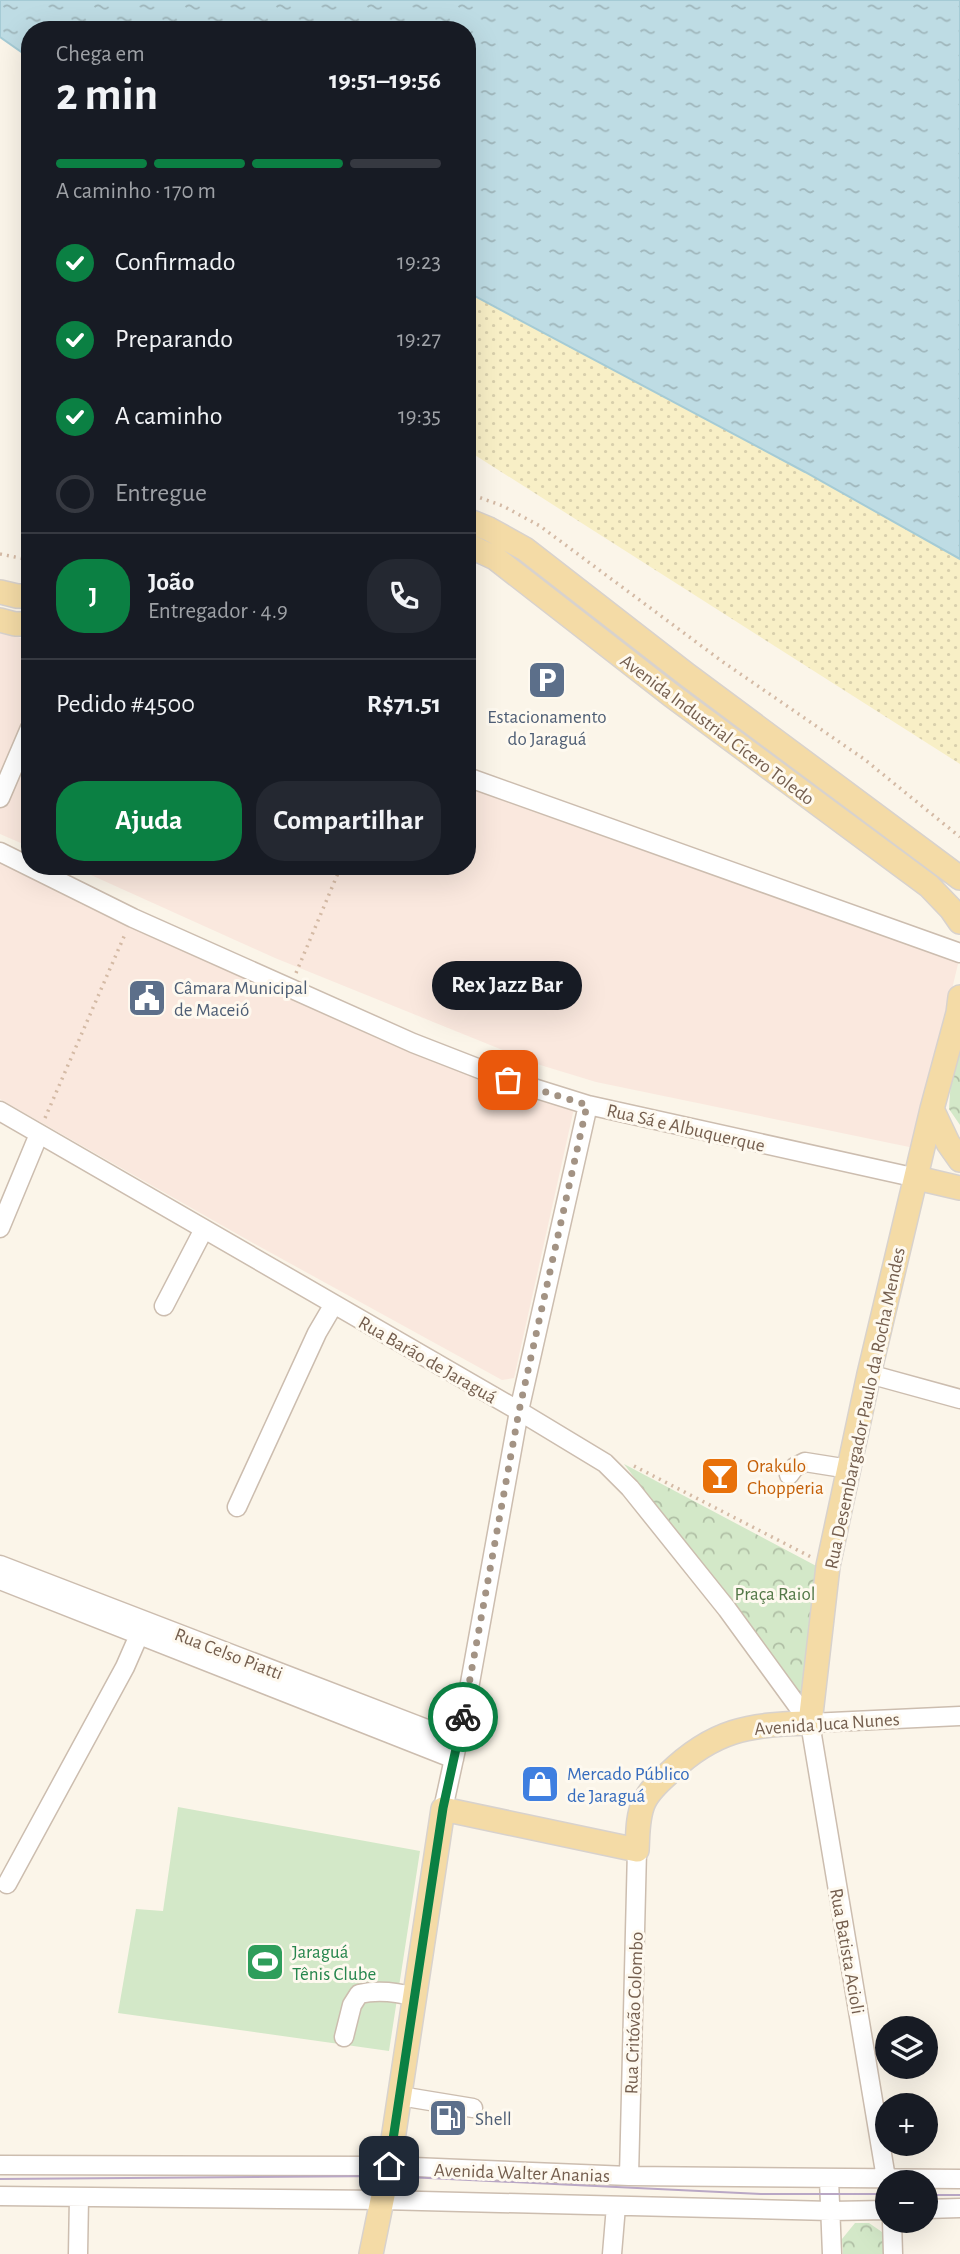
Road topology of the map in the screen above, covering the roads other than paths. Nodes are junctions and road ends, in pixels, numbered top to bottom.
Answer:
1 (476, 524) edge
2 (476, 549) edge
3 (0, 592) edge
4 (21, 596) edge
5 (21, 749) edge
6 (476, 779) edge
7 (0, 798) edge
8 (0, 852) edge
9 (21, 862) edge
10 (955, 874) edge
11 (46, 875) edge
12 (960, 922) edge
13 (960, 953) edge
14 (959, 1007) edge
15 (587, 1105) junction
16 (932, 1110) junction
17 (0, 1111) edge
18 (39, 1134) junction
19 (960, 1160) edge
20 (917, 1178) junction
21 (960, 1188) edge
22 (0, 1228) edge
23 (204, 1229) junction
24 (334, 1304) junction
25 (164, 1306) dead end
26 (869, 1374) junction
27 (960, 1399) edge
28 (519, 1411) junction
29 (849, 1469) junction
30 (789, 1475) dead end
31 (237, 1507) dead end
32 (0, 1565) edge
33 (0, 1580) edge
34 (139, 1634) junction
35 (960, 1716) edge
36 (810, 1723) junction
37 (456, 1750) junction
38 (443, 1808) junction
39 (637, 1850) junction
40 (7, 1884) dead end
41 (415, 1997) junction
42 (344, 2037) dead end
43 (400, 2096) junction
44 (473, 2108) dead end
45 (0, 2165) edge
46 (389, 2166) junction
47 (885, 2170) edge
48 (629, 2176) junction
49 (829, 2179) junction
50 (960, 2179) edge
51 (938, 2180) edge
52 (875, 2181) edge
53 (0, 2196) edge
54 (79, 2197) junction
55 (382, 2200) junction
56 (616, 2206) junction
57 (960, 2208) edge
58 (938, 2209) edge
59 (875, 2210) edge
60 (831, 2211) junction
61 (892, 2233) edge
62 (78, 2254) edge
63 (371, 2254) edge
64 (612, 2254) edge
65 (832, 2254) edge
66 (893, 2254) edge

1 - 10 main road, Avenida Industrial Cícero Toledo
2 - 12 main road, Avenida Industrial Cícero Toledo
3 - 4 main road
5 - 7 street
6 - 13 street
8 - 9 street, Rua Sá e Albuquerque
11 - 15 street, Rua Sá e Albuquerque
14 - 16 main road, Rua Desembargador Paulo da Rocha Mendes
15 - 20 street, Rua Sá e Albuquerque
15 - 28 street
16 - 19 main road
16 - 20 main road, Rua Desembargador Paulo da Rocha Mendes
17 - 18 street, Rua Barão de Jaraguá
18 - 22 street
18 - 23 street, Rua Barão de Jaraguá
20 - 21 main road
20 - 26 main road, Rua Desembargador Paulo da Rocha Mendes
23 - 24 street, Rua Barão de Jaraguá
23 - 25 street
24 - 28 street, Rua Barão de Jaraguá
24 - 31 street
26 - 27 street
26 - 29 main road, Rua Desembargador Paulo da Rocha Mendes
28 - 36 street, Rua Barão de Jaraguá
28 - 37 street
29 - 30 street
29 - 36 main road, Rua Desembargador Paulo da Rocha Mendes
32 - 37 street, Rua Celso Piatti
33 - 34 street, Rua Celso Piatti
34 - 37 street, Rua Celso Piatti
34 - 40 street
35 - 36 street, Avenida Juca Nunes
36 - 39 main road, Avenida Juca Nunes
36 - 47 street, Rua Batista Acioli
37 - 38 street
38 - 39 main road
38 - 41 main road
39 - 48 street, Rua Critóvão Colombo
41 - 42 street
41 - 43 main road
43 - 44 street
43 - 46 main road
45 - 46 street, Avenida Walter Ananias
46 - 48 street, Avenida Walter Ananias
46 - 55 main road
48 - 49 street, Avenida Walter Ananias
49 - 52 street, Avenida Walter Ananias
49 - 60 street
50 - 51 street, Avenida Walter Ananias
53 - 54 street, Avenida Walter Ananias
54 - 55 street, Avenida Walter Ananias
54 - 62 street
55 - 56 street, Avenida Walter Ananias
55 - 63 main road
56 - 60 street, Avenida Walter Ananias
56 - 64 street
57 - 58 street
59 - 60 street, Avenida Walter Ananias
60 - 65 street
61 - 66 street

